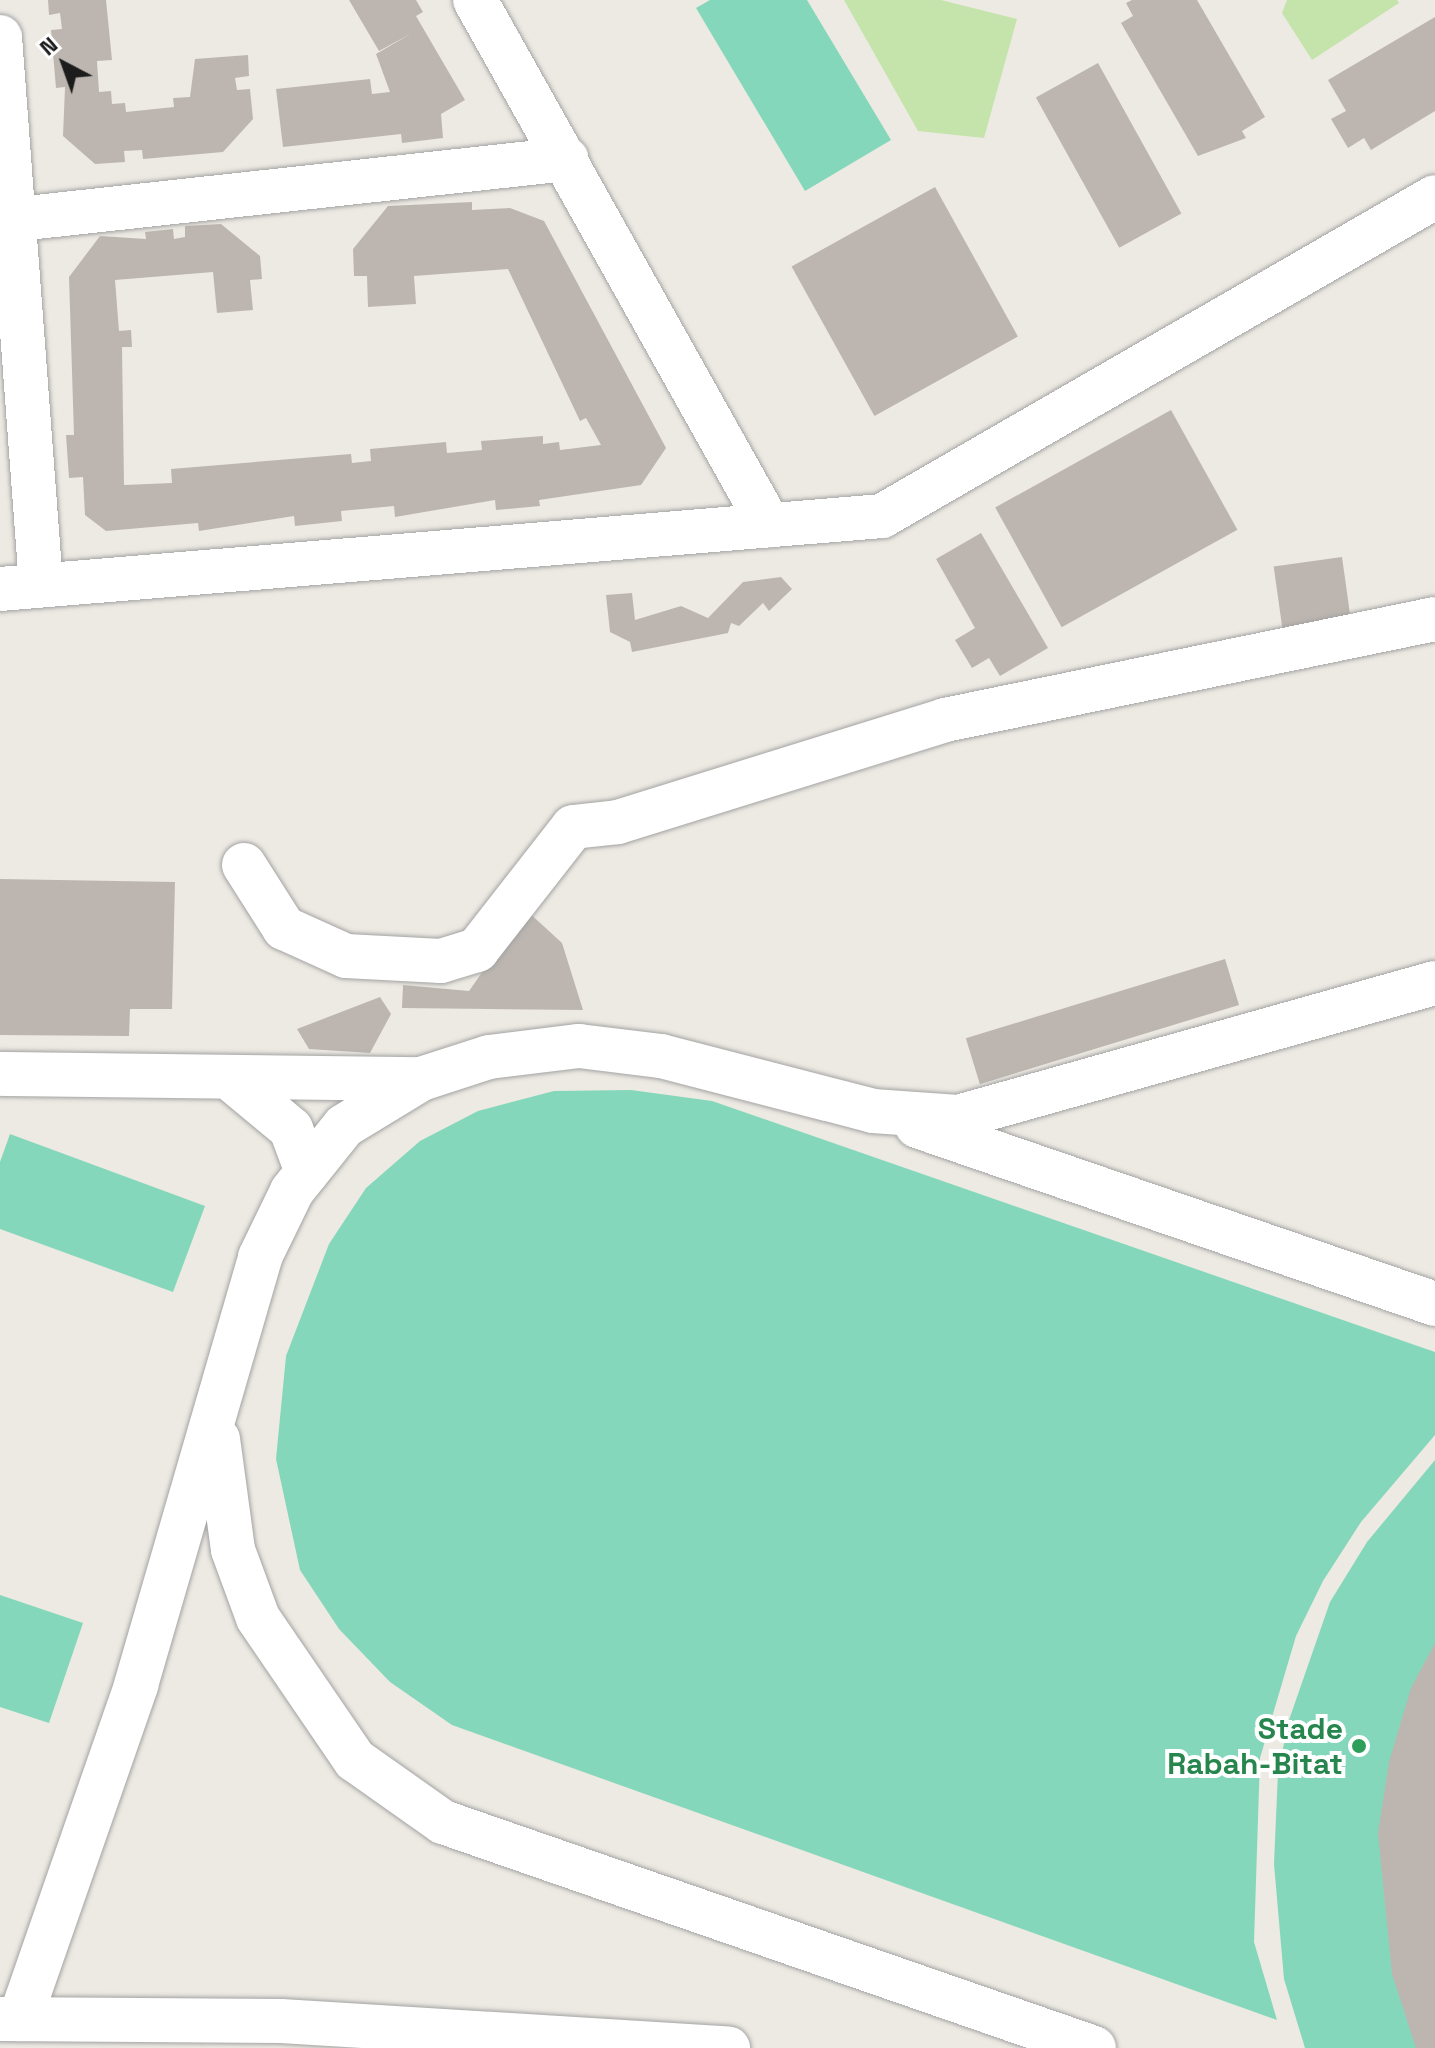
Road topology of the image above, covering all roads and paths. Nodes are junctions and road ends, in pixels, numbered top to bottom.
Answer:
1 (475, 0) edge
2 (0, 37) edge
3 (567, 159) junction
4 (1435, 197) edge
5 (5, 220) edge
6 (769, 525) junction
7 (21, 587) edge
8 (1435, 619) edge
9 (244, 865) dead end
10 (1435, 983) edge
11 (0, 1074) edge
12 (231, 1079) junction
13 (421, 1079) junction
14 (873, 1111) junction
15 (307, 1172) junction
16 (1435, 1304) edge
17 (222, 1394) junction
18 (10, 2019) edge
19 (728, 2048) edge
20 (1094, 2048) edge

1 - 3 street
2 - 5 street
3 - 5 street
3 - 6 street
4 - 6 street
5 - 7 street
6 - 7 street
8 - 9 street
10 - 14 street
11 - 12 street
12 - 13 street
12 - 15 street
13 - 14 street
13 - 15 street
14 - 16 street
15 - 17 street
17 - 18 street
17 - 20 street
18 - 19 street

